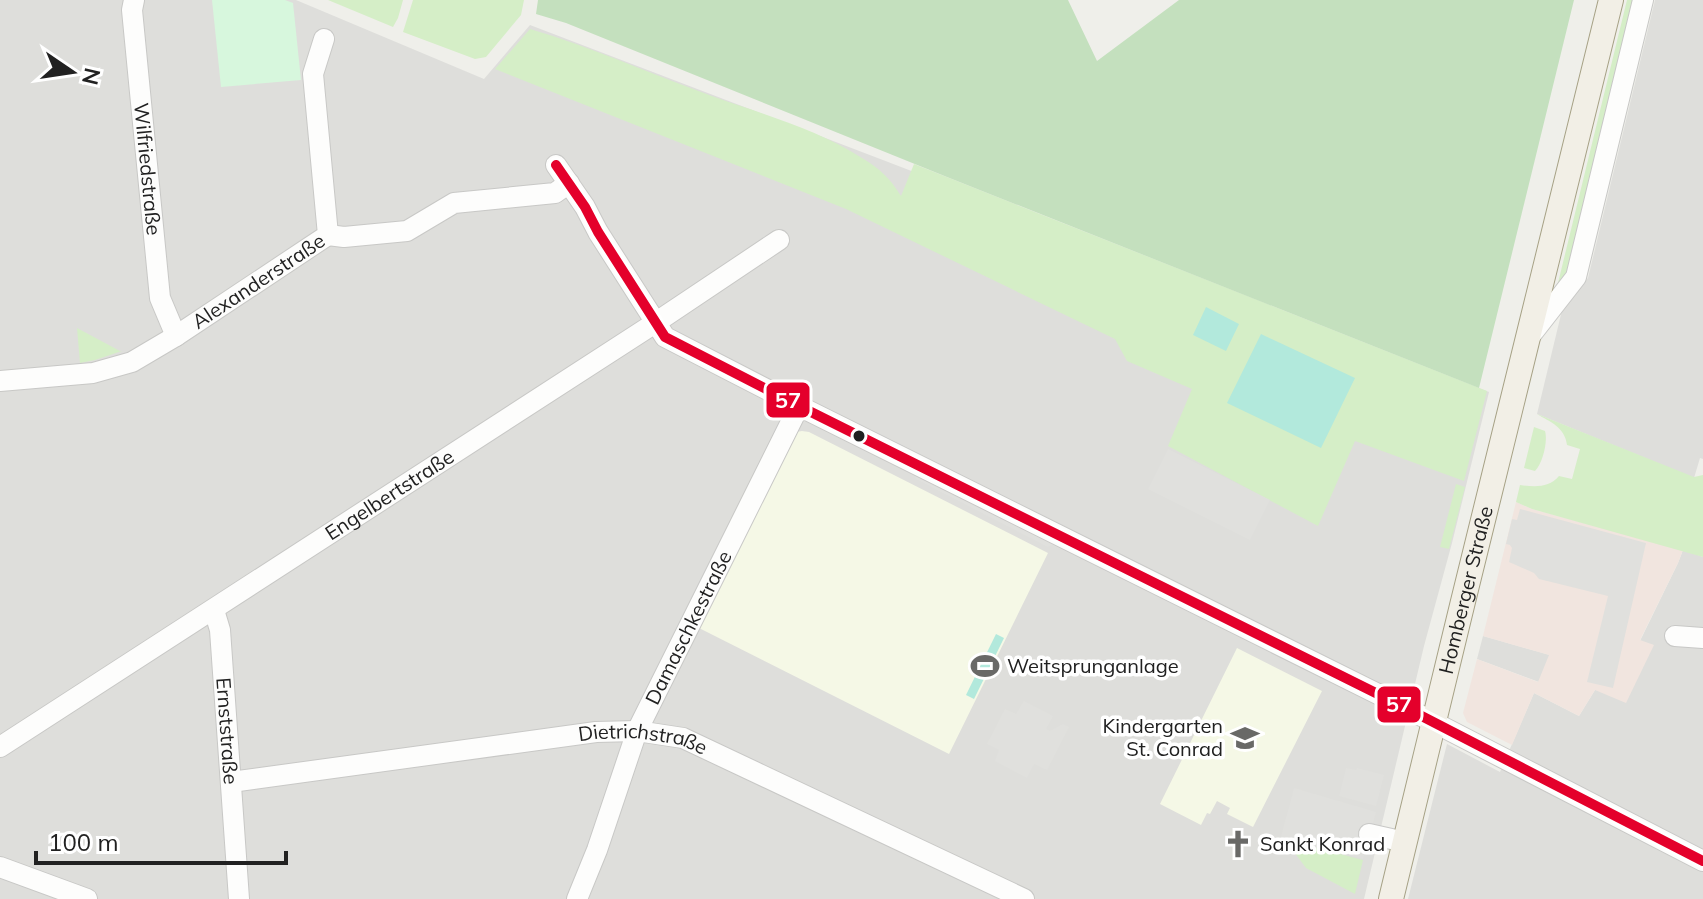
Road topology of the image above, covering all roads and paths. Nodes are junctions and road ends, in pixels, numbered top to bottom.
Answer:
1 (134, 0) edge
2 (1611, 0) edge
3 (1643, 0) edge
4 (324, 39) dead end
5 (556, 165) dead end
6 (569, 183) junction
7 (328, 235) junction
8 (779, 240) dead end
9 (655, 323) junction
10 (176, 336) junction
11 (1527, 339) junction
12 (0, 381) edge
13 (799, 406) junction
14 (214, 610) junction
15 (1675, 636) dead end
16 (1703, 638) edge
17 (1433, 723) junction
18 (637, 731) junction
19 (0, 747) edge
20 (231, 782) junction
21 (1369, 834) dead end
22 (1405, 842) junction
23 (1703, 861) edge
24 (0, 867) edge
25 (87, 899) edge
26 (239, 899) edge
27 (577, 899) edge
28 (1024, 899) edge
29 (1391, 899) edge

1 - 10 street, Wilfriedstraße
2 - 11 main road, Homberger Straße
3 - 11 street, Homberger Straße
4 - 7 street, Alexanderstraße
5 - 6 street
6 - 7 street
6 - 9 street
7 - 10 street, Alexanderstraße
8 - 9 street, Engelbertstraße
9 - 13 street
9 - 14 street, Engelbertstraße
10 - 12 street, Alexanderstraße
11 - 17 main road, Homberger Straße
13 - 17 street
13 - 18 street, Damaschkestraße
14 - 19 street, Engelbertstraße
14 - 20 street, Ernststraße
15 - 16 street
17 - 22 main road, Homberger Straße
17 - 23 street
18 - 20 street, Dietrichstraße
18 - 27 street, Damaschkestraße
18 - 28 street, Dietrichstraße
20 - 26 street, Ernststraße
21 - 22 street
22 - 29 main road, Homberger Straße
24 - 25 street

